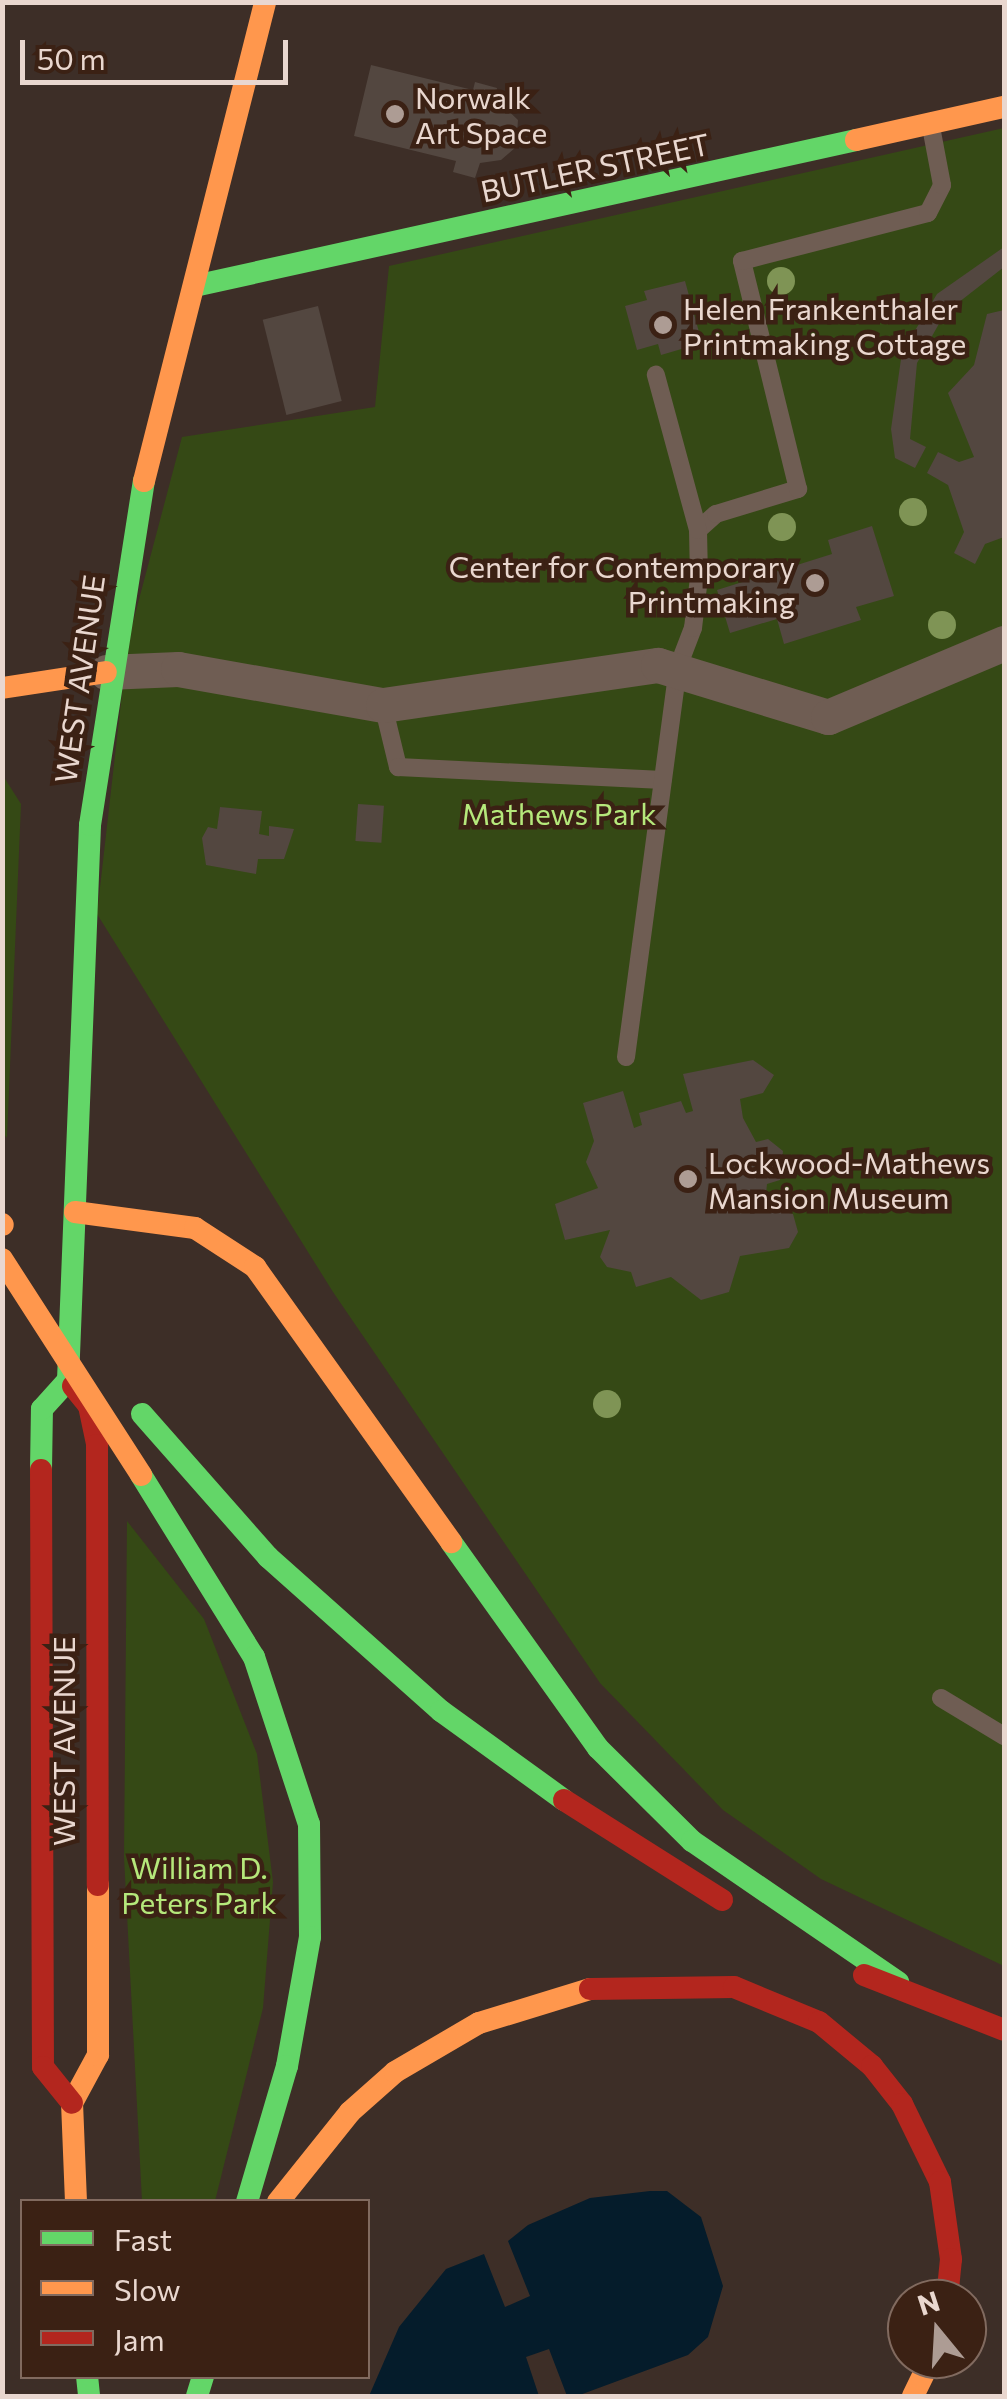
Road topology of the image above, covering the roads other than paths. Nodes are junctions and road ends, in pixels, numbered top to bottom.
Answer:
1 (265, 2) edge
2 (1004, 107) edge
3 (930, 124) junction
4 (199, 285) junction
5 (656, 375) dead end
6 (698, 530) junction
7 (1004, 642) edge
8 (678, 667) junction
9 (106, 672) junction
10 (2, 688) edge
11 (383, 704) junction
12 (664, 780) junction
13 (626, 1057) dead end
14 (75, 1212) junction
15 (3, 1225) edge
16 (2, 1259) edge
17 (95, 1354) dead end
18 (68, 1380) junction
19 (123, 1390) dead end
20 (941, 1698) dead end
21 (1004, 1736) edge
22 (751, 1917) dead end
23 (782, 1934) dead end
24 (898, 1982) junction
25 (1004, 2030) edge
26 (72, 2103) junction
27 (76, 2199) edge
28 (249, 2199) edge
29 (280, 2199) edge
30 (949, 2279) edge

1 - 4 main road, WEST AVENUE
2 - 3 main road, BUTLER STREET
3 - 4 main road, BUTLER STREET
3 - 6 lane
4 - 9 main road, WEST AVENUE
5 - 6 lane
6 - 8 lane
7 - 8 street
8 - 11 street
8 - 12 lane
9 - 10 main road
9 - 11 street
9 - 14 main road, WEST AVENUE
11 - 12 lane
12 - 13 lane
14 - 18 main road, WEST AVENUE
14 - 24 main road
15 - 17 main road
16 - 28 main road, bridge
18 - 26 main road, WEST AVENUE
18 - 26 main road, WEST AVENUE
19 - 22 main road
20 - 21 lane
23 - 24 main road
24 - 25 main road
26 - 27 main road
29 - 30 main road

